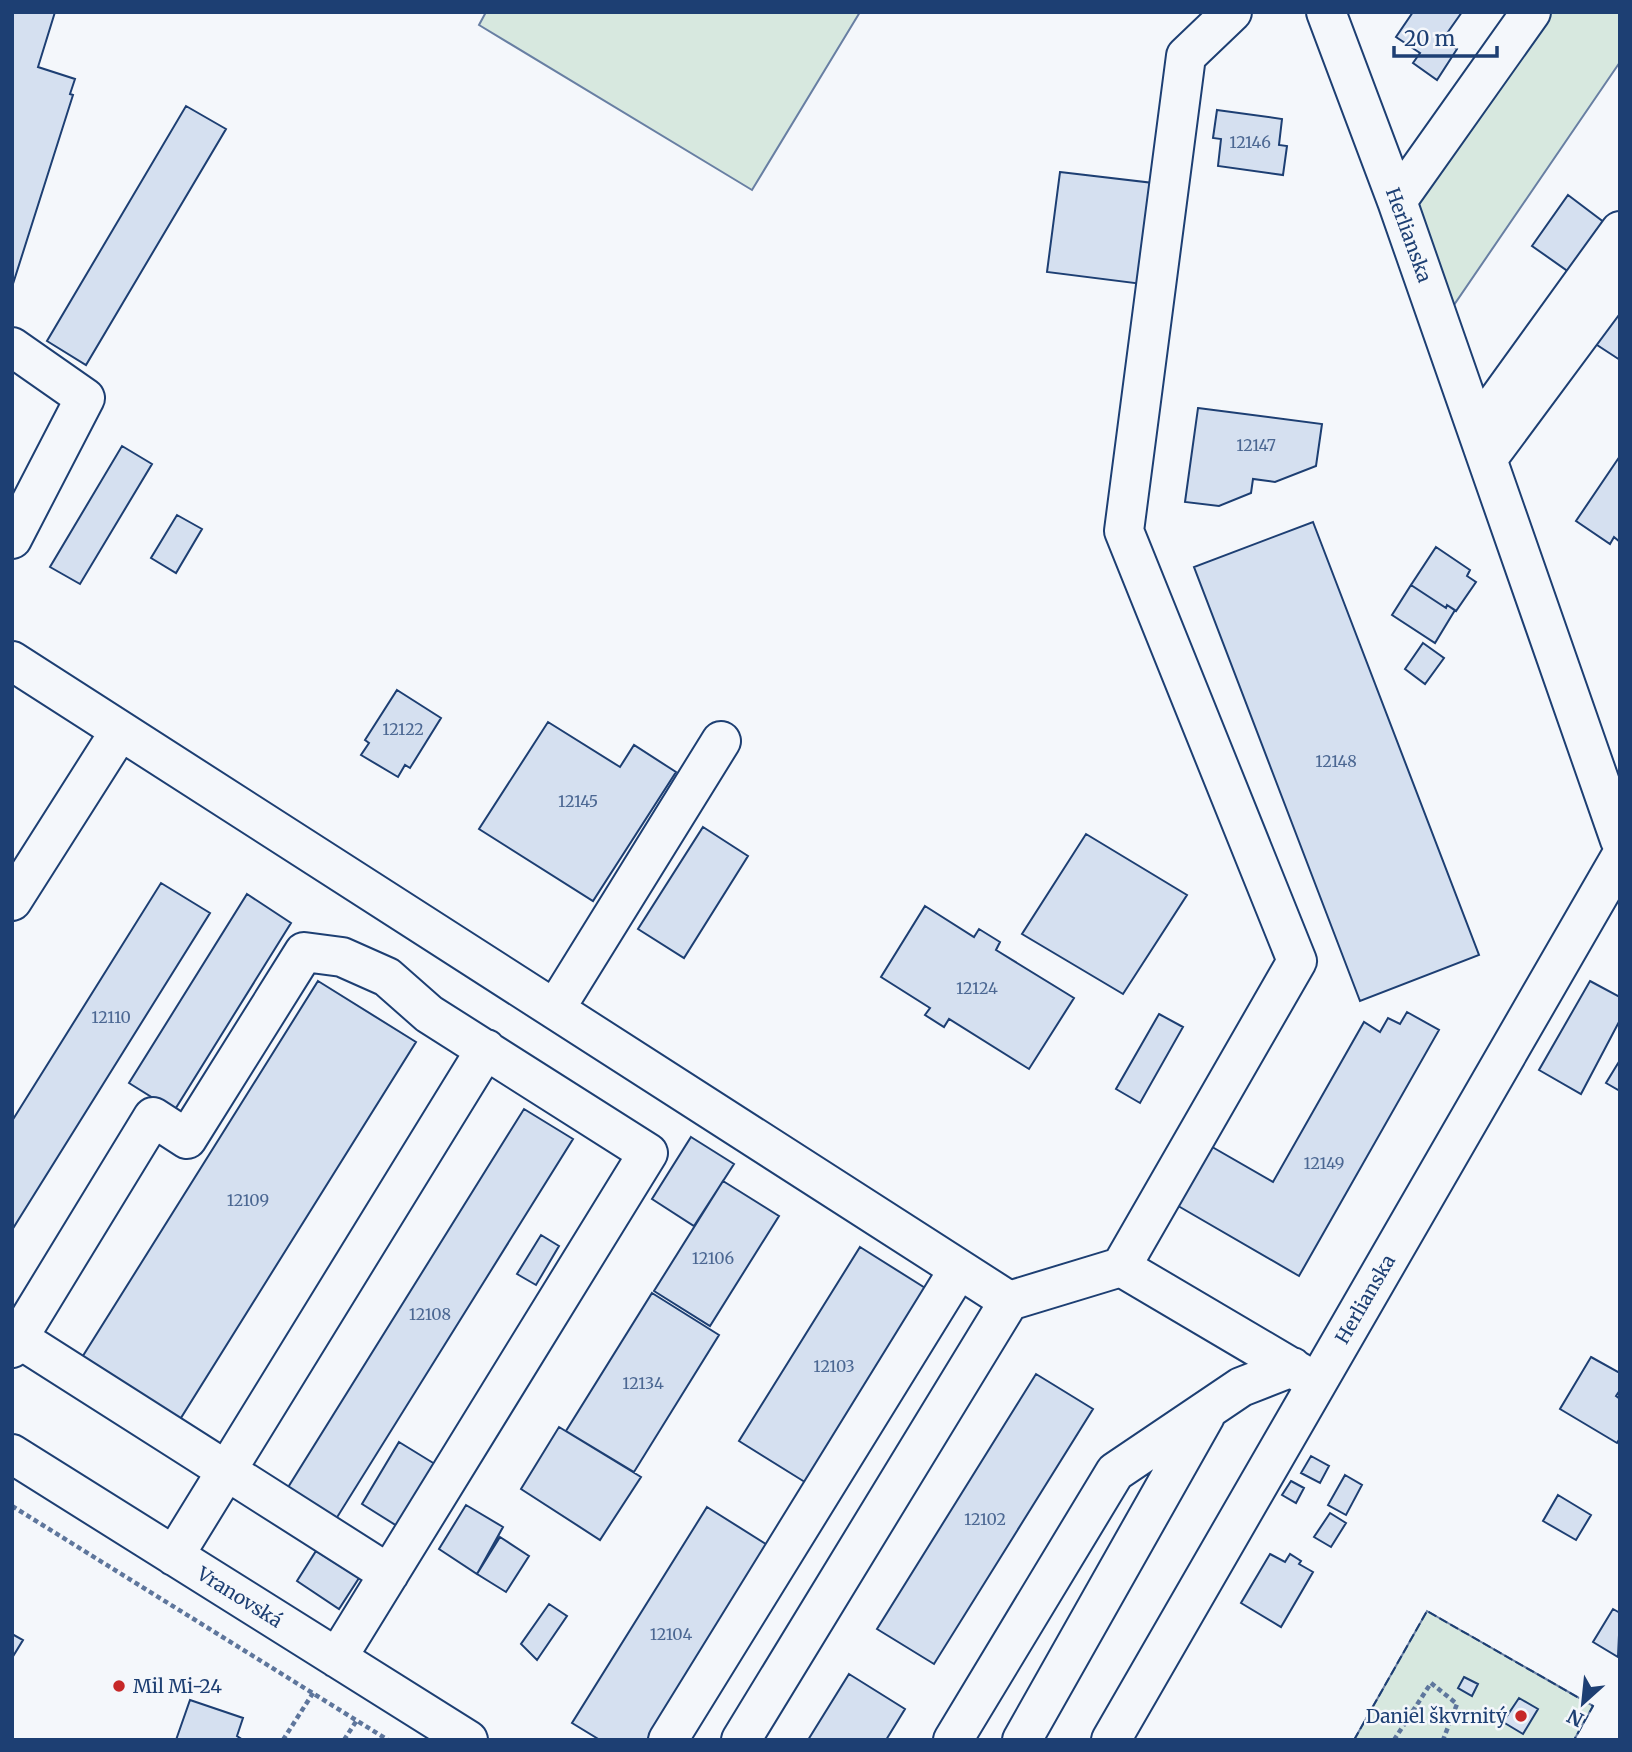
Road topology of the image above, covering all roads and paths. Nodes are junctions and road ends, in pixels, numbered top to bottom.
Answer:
1 (1232, 12) edge
2 (1326, 12) edge
3 (1531, 12) edge
4 (1397, 201) junction
5 (1620, 230) edge
6 (1620, 280) edge
7 (12, 348) edge
8 (1482, 444) junction
9 (12, 539) edge
10 (12, 662) edge
11 (120, 731) junction
12 (721, 741) dead end
13 (1620, 840) edge
14 (1620, 858) edge
15 (12, 901) edge
16 (555, 1009) junction
17 (486, 1049) junction
18 (1121, 1267) junction
19 (959, 1269) junction
20 (1009, 1301) junction
21 (15, 1343) edge
22 (1304, 1375) junction
23 (1210, 1408) junction
24 (12, 1454) edge
25 (226, 1471) junction
26 (12, 1506) edge
27 (174, 1556) junction
28 (388, 1574) junction
29 (337, 1658) junction
30 (313, 1693) junction
31 (357, 1720) junction
32 (283, 1740) edge
33 (344, 1740) edge
34 (388, 1740) edge
35 (468, 1740) edge
36 (668, 1740) edge
37 (741, 1740) edge
38 (953, 1740) edge
39 (1022, 1740) edge
40 (1111, 1740) edge
41 (1394, 1740) edge
42 (1443, 1740) edge

1 - 18 street
2 - 4 street, Herlianska
3 - 4 street
4 - 8 street, Herlianska
5 - 8 street
6 - 8 street
7 - 9 street
8 - 13 street, Herlianska
10 - 11 street
11 - 15 street
11 - 16 street
12 - 16 street
14 - 22 street, Herlianska
16 - 19 street
17 - 21 street
17 - 25 street
17 - 28 street
18 - 20 street
18 - 22 street
19 - 20 street
19 - 36 street
20 - 37 street
21 - 25 street
22 - 23 street
22 - 40 street, Herlianska
23 - 38 street
23 - 39 street
24 - 27 street, Vranovská
25 - 27 street
25 - 28 street
26 - 30 path
27 - 29 street, Vranovská
28 - 29 street
29 - 35 street, Vranovská
30 - 31 path
30 - 32 path
31 - 33 path
31 - 34 path
41 - 42 path

